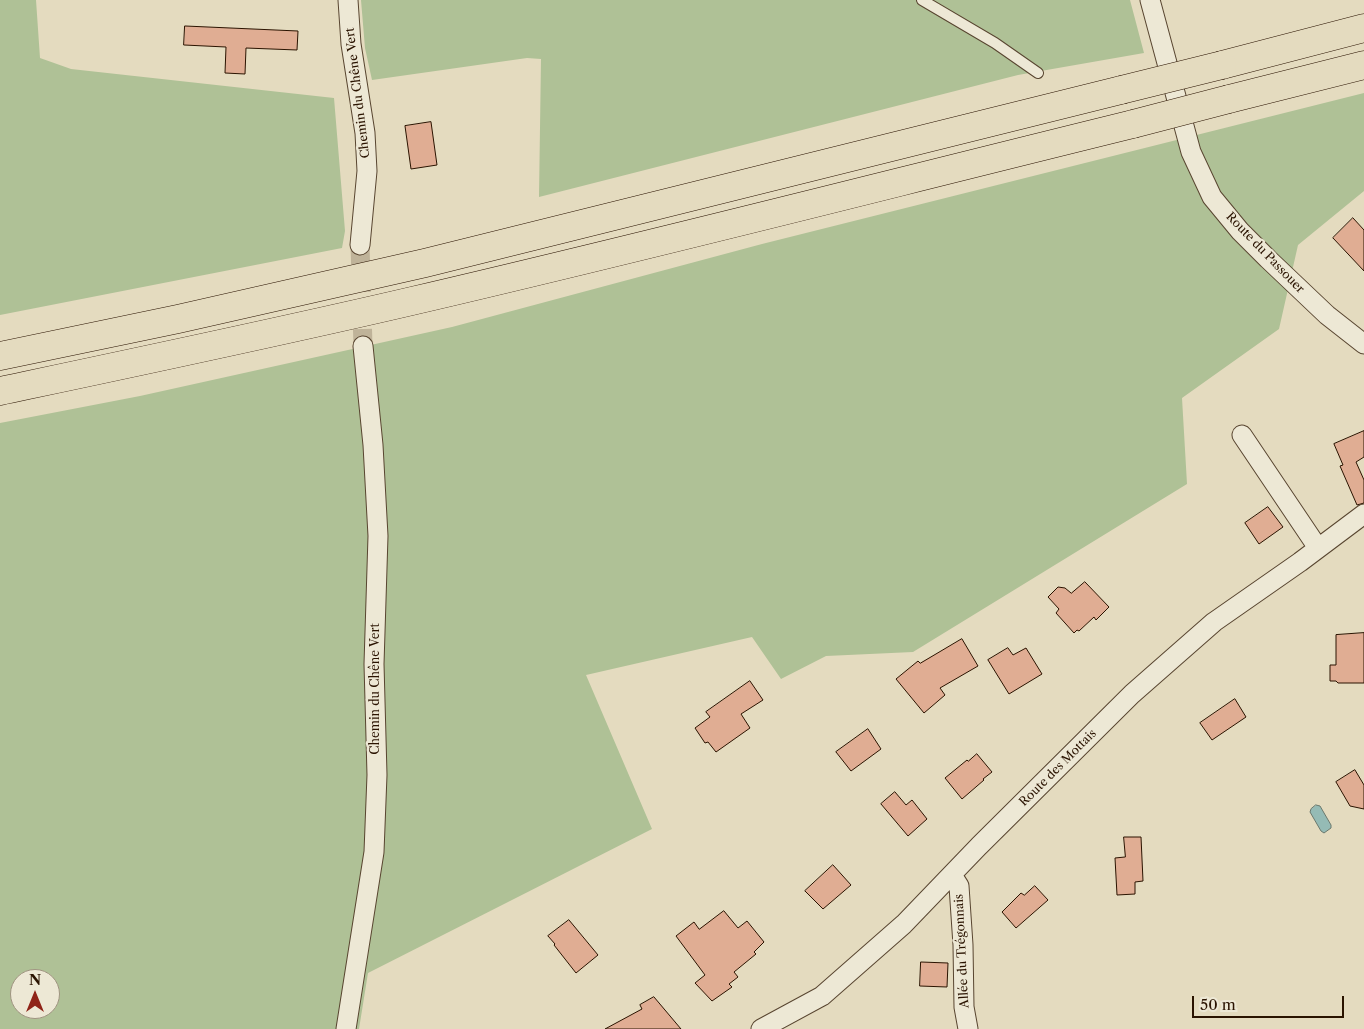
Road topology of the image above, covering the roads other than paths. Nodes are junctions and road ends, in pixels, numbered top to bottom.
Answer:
1 (348, 0) edge
2 (922, 0) edge
3 (1150, 0) edge
4 (1364, 28) edge
5 (1364, 64) edge
6 (1038, 73) dead end
7 (360, 245) tunnel mouth
8 (1364, 344) edge
9 (363, 346) tunnel mouth
10 (0, 356) edge
11 (0, 391) edge
12 (1242, 435) dead end
13 (1364, 514) edge
14 (1318, 548) junction
15 (952, 875) junction
16 (346, 1029) edge
17 (761, 1029) edge
18 (968, 1029) edge

1 - 7 street, Chemin du Chêne Vert
2 - 6 lane
3 - 8 street, Route du Passouer
4 - 10 highway, bridge
5 - 11 highway, bridge
9 - 16 street, Chemin du Chêne Vert
12 - 14 street
13 - 14 street, Route des Mottais
14 - 15 street, Route des Mottais
15 - 17 street, Route des Mottais
15 - 18 street, Allée du Trégonnais

